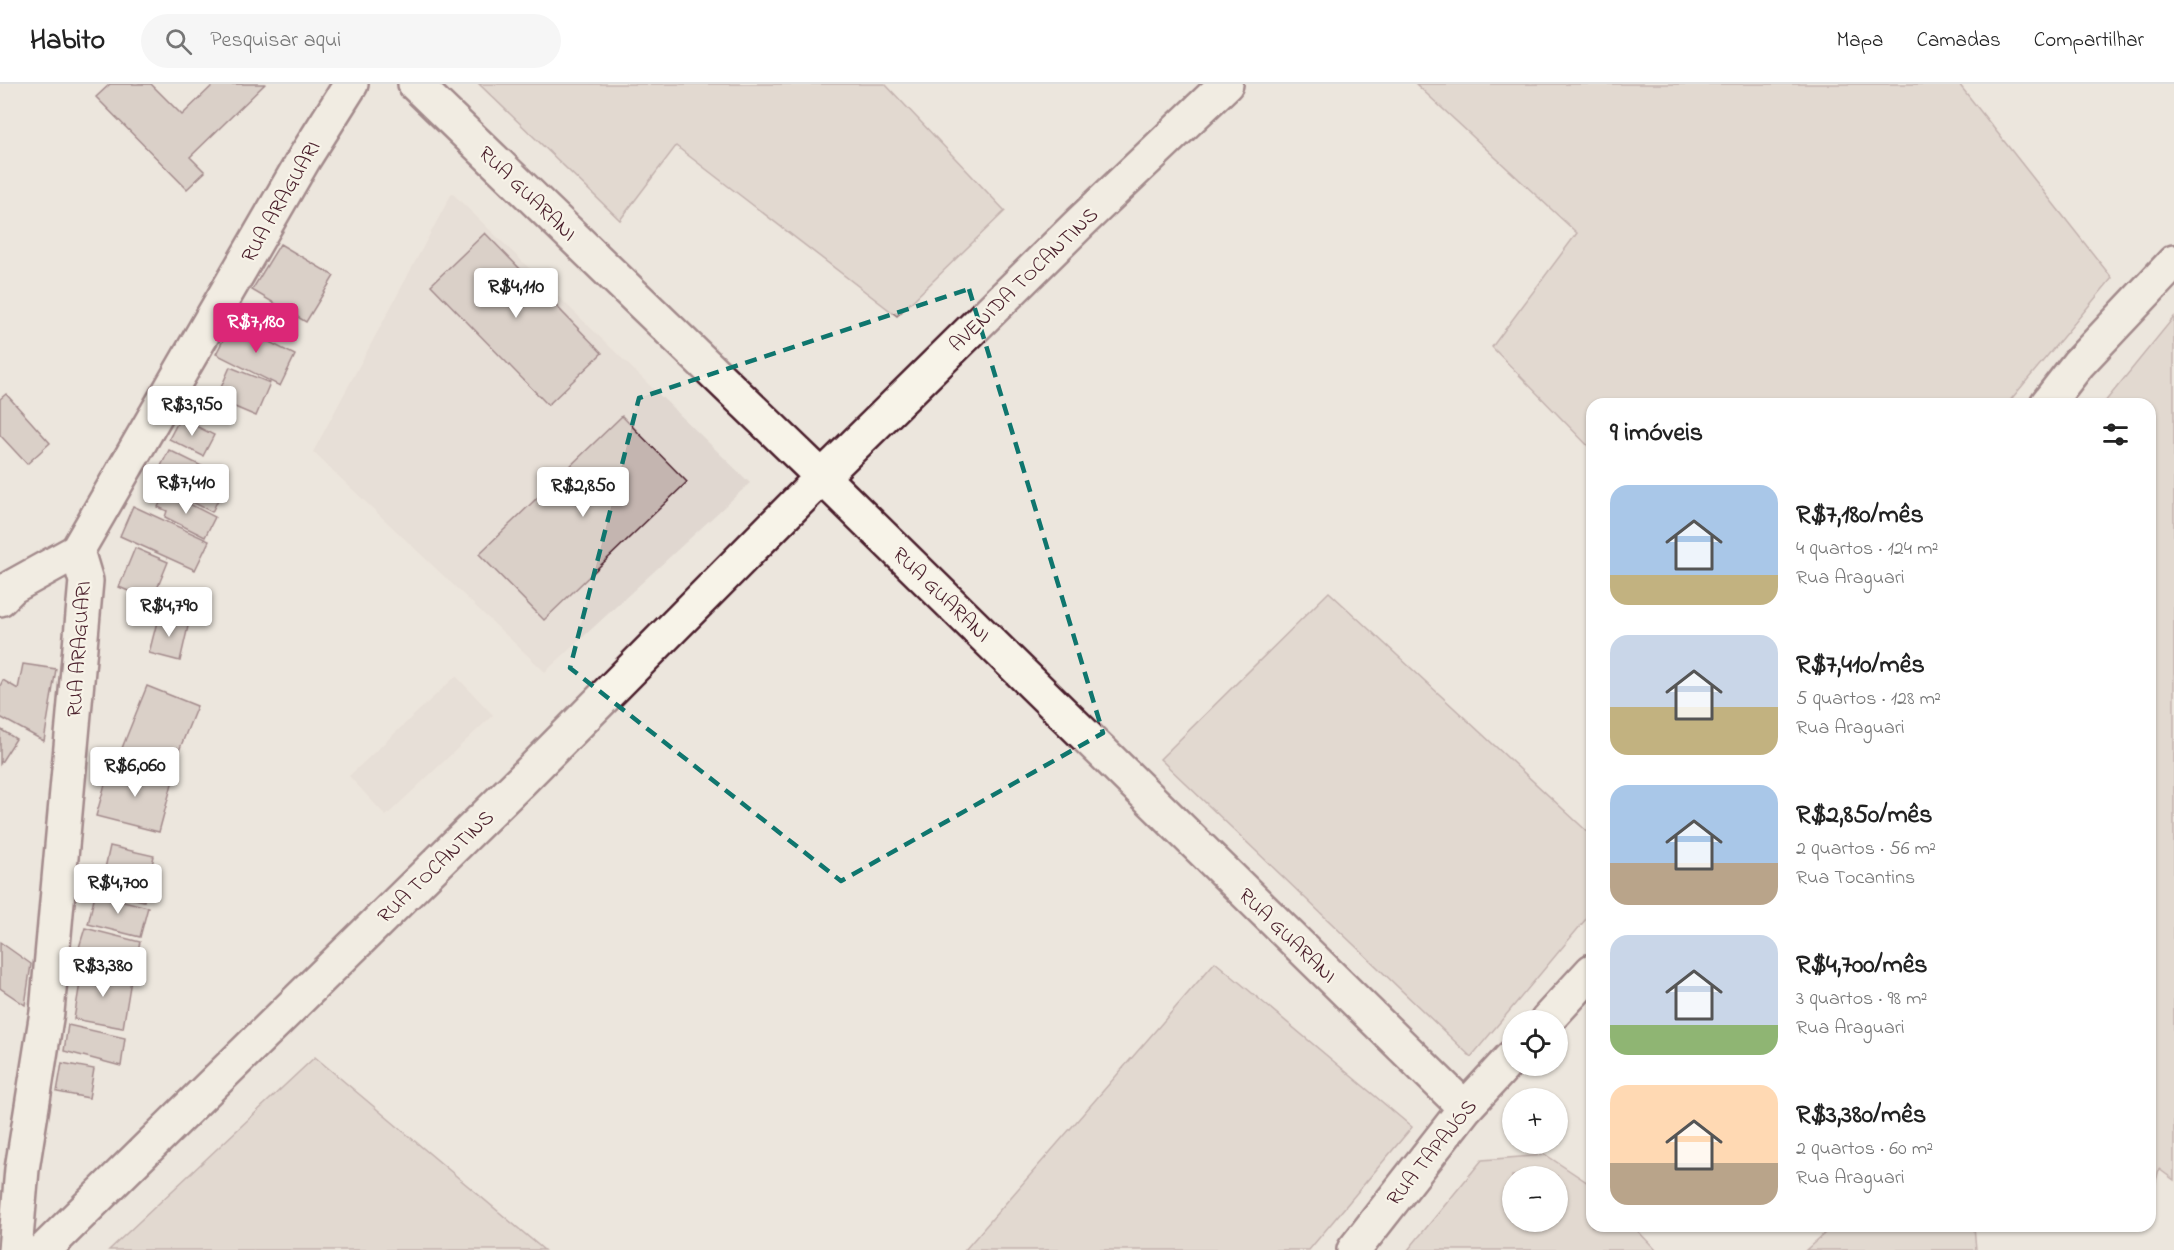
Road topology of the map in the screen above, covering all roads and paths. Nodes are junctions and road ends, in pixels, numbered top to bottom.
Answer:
1 (351, 84) edge
2 (415, 84) edge
3 (1226, 84) edge
4 (2174, 262) edge
5 (2052, 398) edge
6 (822, 477) junction
7 (77, 551) junction
8 (0, 599) edge
9 (1586, 978) edge
10 (1556, 1010) edge
11 (1502, 1068) edge
12 (1465, 1108) junction
13 (15, 1250) edge
14 (44, 1250) edge
15 (1354, 1250) edge

1 - 7 street, RUA ARAGUARI
2 - 6 street, RUA GUARANI
3 - 6 street, AVENIDA TOCANTINS
4 - 5 street
6 - 12 street, RUA GUARANI
6 - 14 street, RUA TOCANTINS
7 - 8 street
7 - 13 street, RUA ARAGUARI
9 - 10 street
11 - 12 street, RUA TAPAJÓS
12 - 15 street, RUA TAPAJÓS

